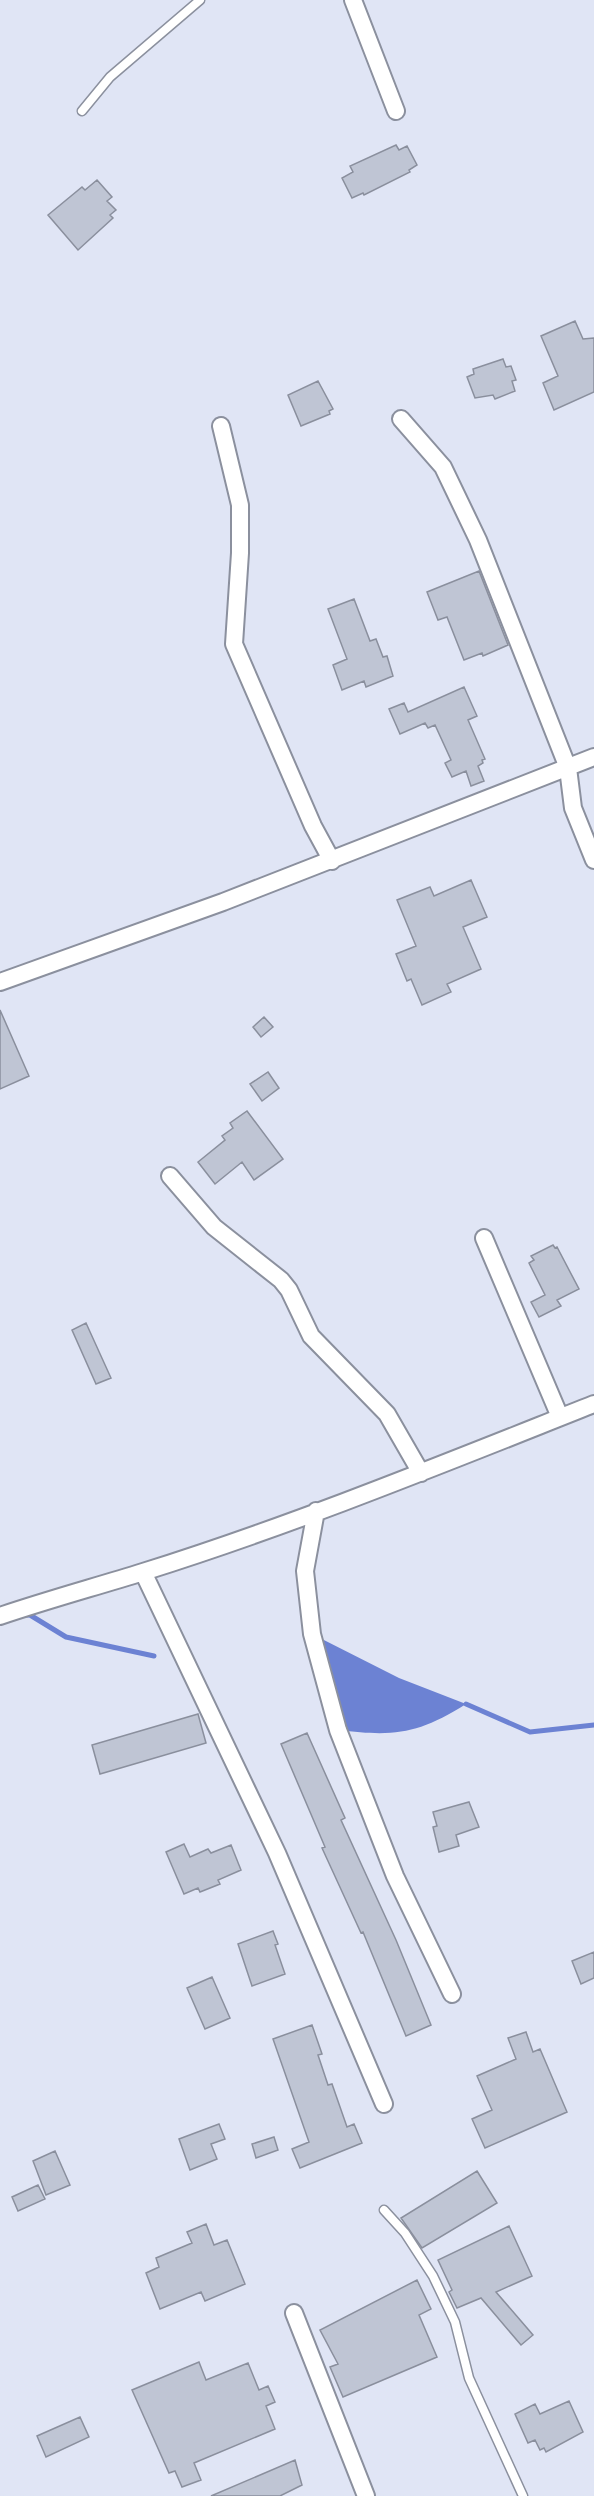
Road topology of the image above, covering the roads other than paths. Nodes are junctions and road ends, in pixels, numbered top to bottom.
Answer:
1 (200, 0) edge
2 (352, 0) edge
3 (82, 111) dead end
4 (396, 111) dead end
5 (401, 419) dead end
6 (221, 426) dead end
7 (594, 757) edge
8 (568, 768) junction
9 (594, 860) edge
10 (332, 861) junction
11 (0, 982) edge
12 (170, 1176) dead end
13 (484, 1238) dead end
14 (594, 1404) edge
15 (560, 1417) junction
16 (421, 1473) junction
17 (316, 1510) junction
18 (143, 1572) junction
19 (0, 1616) edge
20 (452, 1994) dead end
21 (384, 2104) dead end
22 (384, 2210) dead end
23 (294, 2313) dead end
24 (366, 2496) edge
25 (524, 2496) edge

1 - 3 lane
2 - 4 street
5 - 8 street
6 - 10 street
7 - 8 street
8 - 9 street
8 - 10 street
10 - 11 street
12 - 16 street
13 - 15 street
14 - 15 street
15 - 16 street
16 - 17 street
17 - 18 street
17 - 20 street
18 - 19 street
18 - 21 street
22 - 25 lane
23 - 24 street

